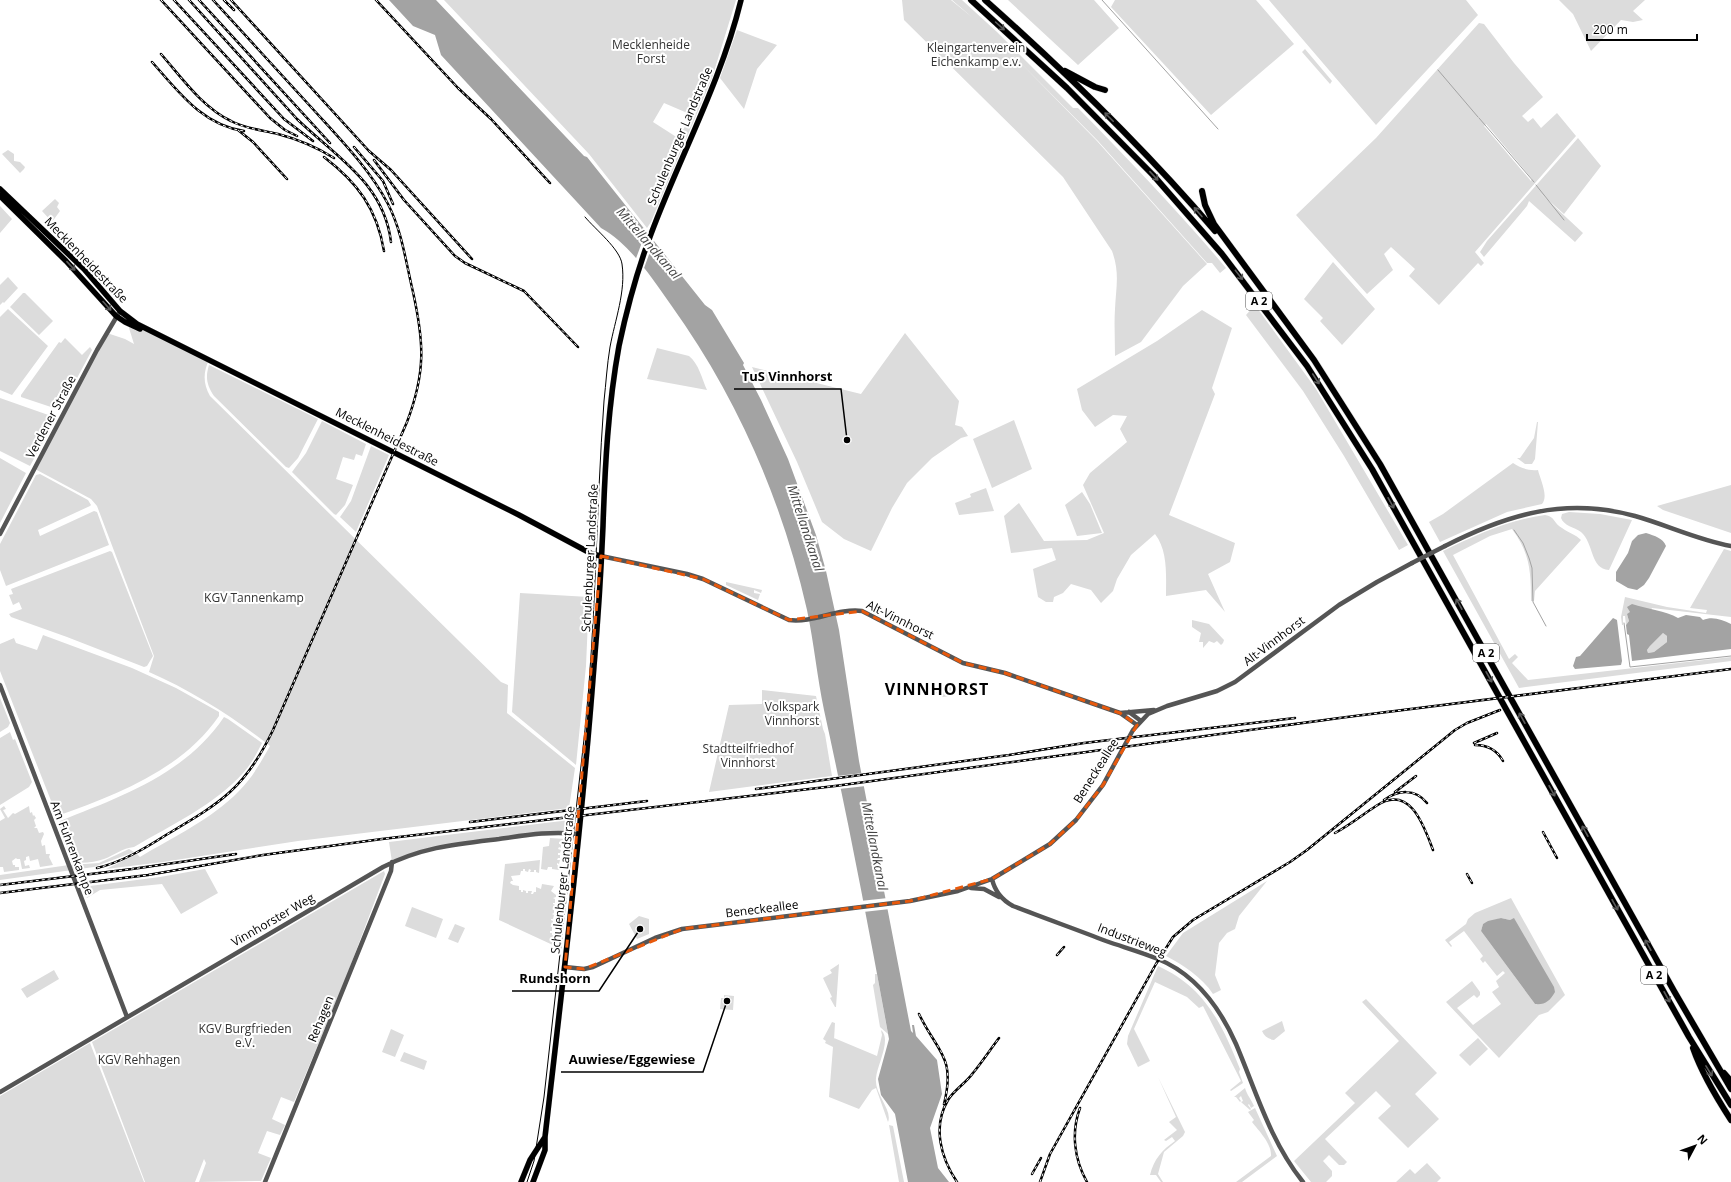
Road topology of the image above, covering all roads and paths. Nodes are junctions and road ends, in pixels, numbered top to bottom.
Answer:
1 (741, 0) edge
2 (971, 0) edge
3 (985, 0) edge
4 (1054, 63) junction
5 (1105, 90) dead end
6 (0, 189) edge
7 (1202, 191) dead end
8 (0, 196) edge
9 (22, 209) junction
10 (21, 216) junction
11 (54, 248) junction
12 (64, 249) junction
13 (1242, 263) junction
14 (118, 313) junction
15 (0, 534) edge
16 (1731, 546) edge
17 (601, 556) junction
18 (0, 685) edge
19 (1155, 710) junction
20 (1128, 712) junction
21 (1120, 713) junction
22 (1139, 723) junction
23 (578, 834) junction
24 (392, 862) junction
25 (992, 879) junction
26 (968, 888) junction
27 (1003, 900) junction
28 (565, 967) junction
29 (127, 1017) junction
30 (1689, 1037) junction
31 (1710, 1054) junction
32 (1731, 1081) edge
33 (1731, 1089) edge
34 (0, 1092) edge
35 (1731, 1105) edge
36 (1731, 1120) edge
37 (545, 1137) junction
38 (265, 1182) edge
39 (521, 1182) edge
40 (533, 1182) edge
41 (1303, 1182) edge

1 - 17 main road, Schulenburger Landstraße
2 -> 30 highway, A 2
3 - 4 highway, A 2
4 - 5 highway
13 -> 4 highway, A 2
6 - 9 main road, Mecklenheidestraße
7 - 13 highway
8 - 10 main road, Mecklenheidestraße
9 - 10 main road
9 - 12 main road, Mecklenheidestraße
10 - 11 main road, Mecklenheidestraße
11 - 12 main road
11 -> 14 main road, Mecklenheidestraße
12 - 14 main road, Mecklenheidestraße
31 -> 13 highway, A 2
14 - 15 street, Verdener Straße
14 - 17 main road, Mecklenheidestraße
16 - 19 street, Alt-Vinnhorst, bridge
17 - 21 street, Alt-Vinnhorst
17 - 23 main road, Schulenburger Landstraße
18 - 29 street, Am Fuhrenkampe
19 - 20 street, Alt-Vinnhorst
19 - 22 street, Alt-Vinnhorst
20 - 21 street, Alt-Vinnhorst
20 - 22 street
21 - 22 street, Alt-Vinnhorst
22 - 25 street, Beneckeallee
23 - 24 street, Vinnhorster Weg
23 - 28 main road, Schulenburger Landstraße
24 - 29 street, Vinnhorster Weg
24 - 38 street, Rehagen
25 - 26 street, Beneckeallee
25 - 27 street
26 - 27 street, Beneckeallee
26 - 28 street, Beneckeallee
27 - 41 street, Industrieweg
28 - 37 main road, Schulenburger Landstraße
29 - 34 street, Vinnhorster Weg
30 -> 35 highway, A 2
30 - 36 highway
31 - 32 highway
31 - 33 highway, A 2
37 - 39 main road, Schulenburger Landstraße
37 - 40 main road, Schulenburger Landstraße

